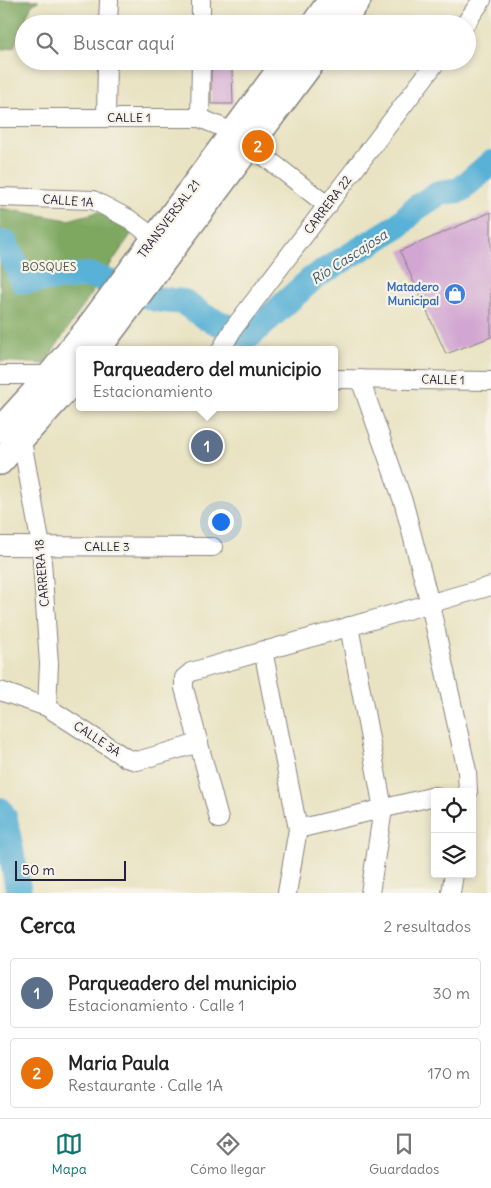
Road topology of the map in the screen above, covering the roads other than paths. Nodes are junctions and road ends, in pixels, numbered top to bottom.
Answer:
1 (109, 0) edge
2 (201, 0) edge
3 (331, 0) edge
4 (358, 0) edge
5 (482, 0) edge
6 (108, 15) edge
7 (201, 15) edge
8 (320, 15) edge
9 (347, 15) edge
10 (471, 15) edge
11 (107, 70) edge
12 (201, 70) edge
13 (281, 70) edge
14 (305, 70) edge
15 (429, 70) edge
16 (0, 118) edge
17 (106, 118) junction
18 (200, 118) junction
19 (243, 139) junction
20 (0, 197) edge
21 (328, 206) junction
22 (158, 245) junction
23 (95, 340) edge
24 (223, 346) edge
25 (76, 355) edge
26 (0, 375) edge
27 (50, 375) junction
28 (76, 376) edge
29 (76, 379) edge
30 (338, 379) edge
31 (360, 379) junction
32 (491, 381) edge
33 (11, 435) edge
34 (0, 462) edge
35 (0, 546) edge
36 (41, 546) junction
37 (213, 547) dead end
38 (491, 586) edge
39 (430, 604) junction
40 (349, 626) junction
41 (263, 650) junction
42 (0, 691) edge
43 (47, 706) junction
44 (199, 743) junction
45 (464, 788) edge
46 (431, 797) edge
47 (383, 809) junction
48 (218, 819) dead end
49 (298, 829) junction
50 (453, 878) edge
51 (287, 893) edge
52 (370, 893) edge
53 (451, 893) edge

1 - 6 street
2 - 7 street
3 - 8 street
4 - 9 street
5 - 10 street
11 - 17 street
12 - 18 street
13 - 19 street, TRANSVERSAL 21
14 - 19 street, TRANSVERSAL 21
15 - 21 street, CARRERA 22
16 - 17 street, CALLE 1
17 - 18 street, CALLE 1
18 - 19 street, CALLE 1
19 - 21 street
19 - 22 street, TRANSVERSAL 21
20 - 22 street, CALLE 1A
21 - 24 street, CARRERA 22
22 - 23 street, TRANSVERSAL 21
25 - 27 street, TRANSVERSAL 21
26 - 27 street
27 - 28 street
27 - 33 street, TRANSVERSAL 21
29 - 33 street
30 - 31 street, CALLE 1
31 - 32 street, CALLE 1
31 - 39 street
33 - 34 street
33 - 36 street, CARRERA 18
35 - 36 street, CALLE 3
36 - 37 street, CALLE 3
36 - 43 street, CARRERA 18
38 - 39 street
39 - 40 street
39 - 45 street
40 - 41 street
40 - 47 street
41 - 44 street
41 - 49 street
42 - 43 street, CALLE 3A
43 - 44 street, CALLE 3A
44 - 48 street
46 - 47 street
47 - 49 street
47 - 52 street
49 - 51 street
50 - 53 street

